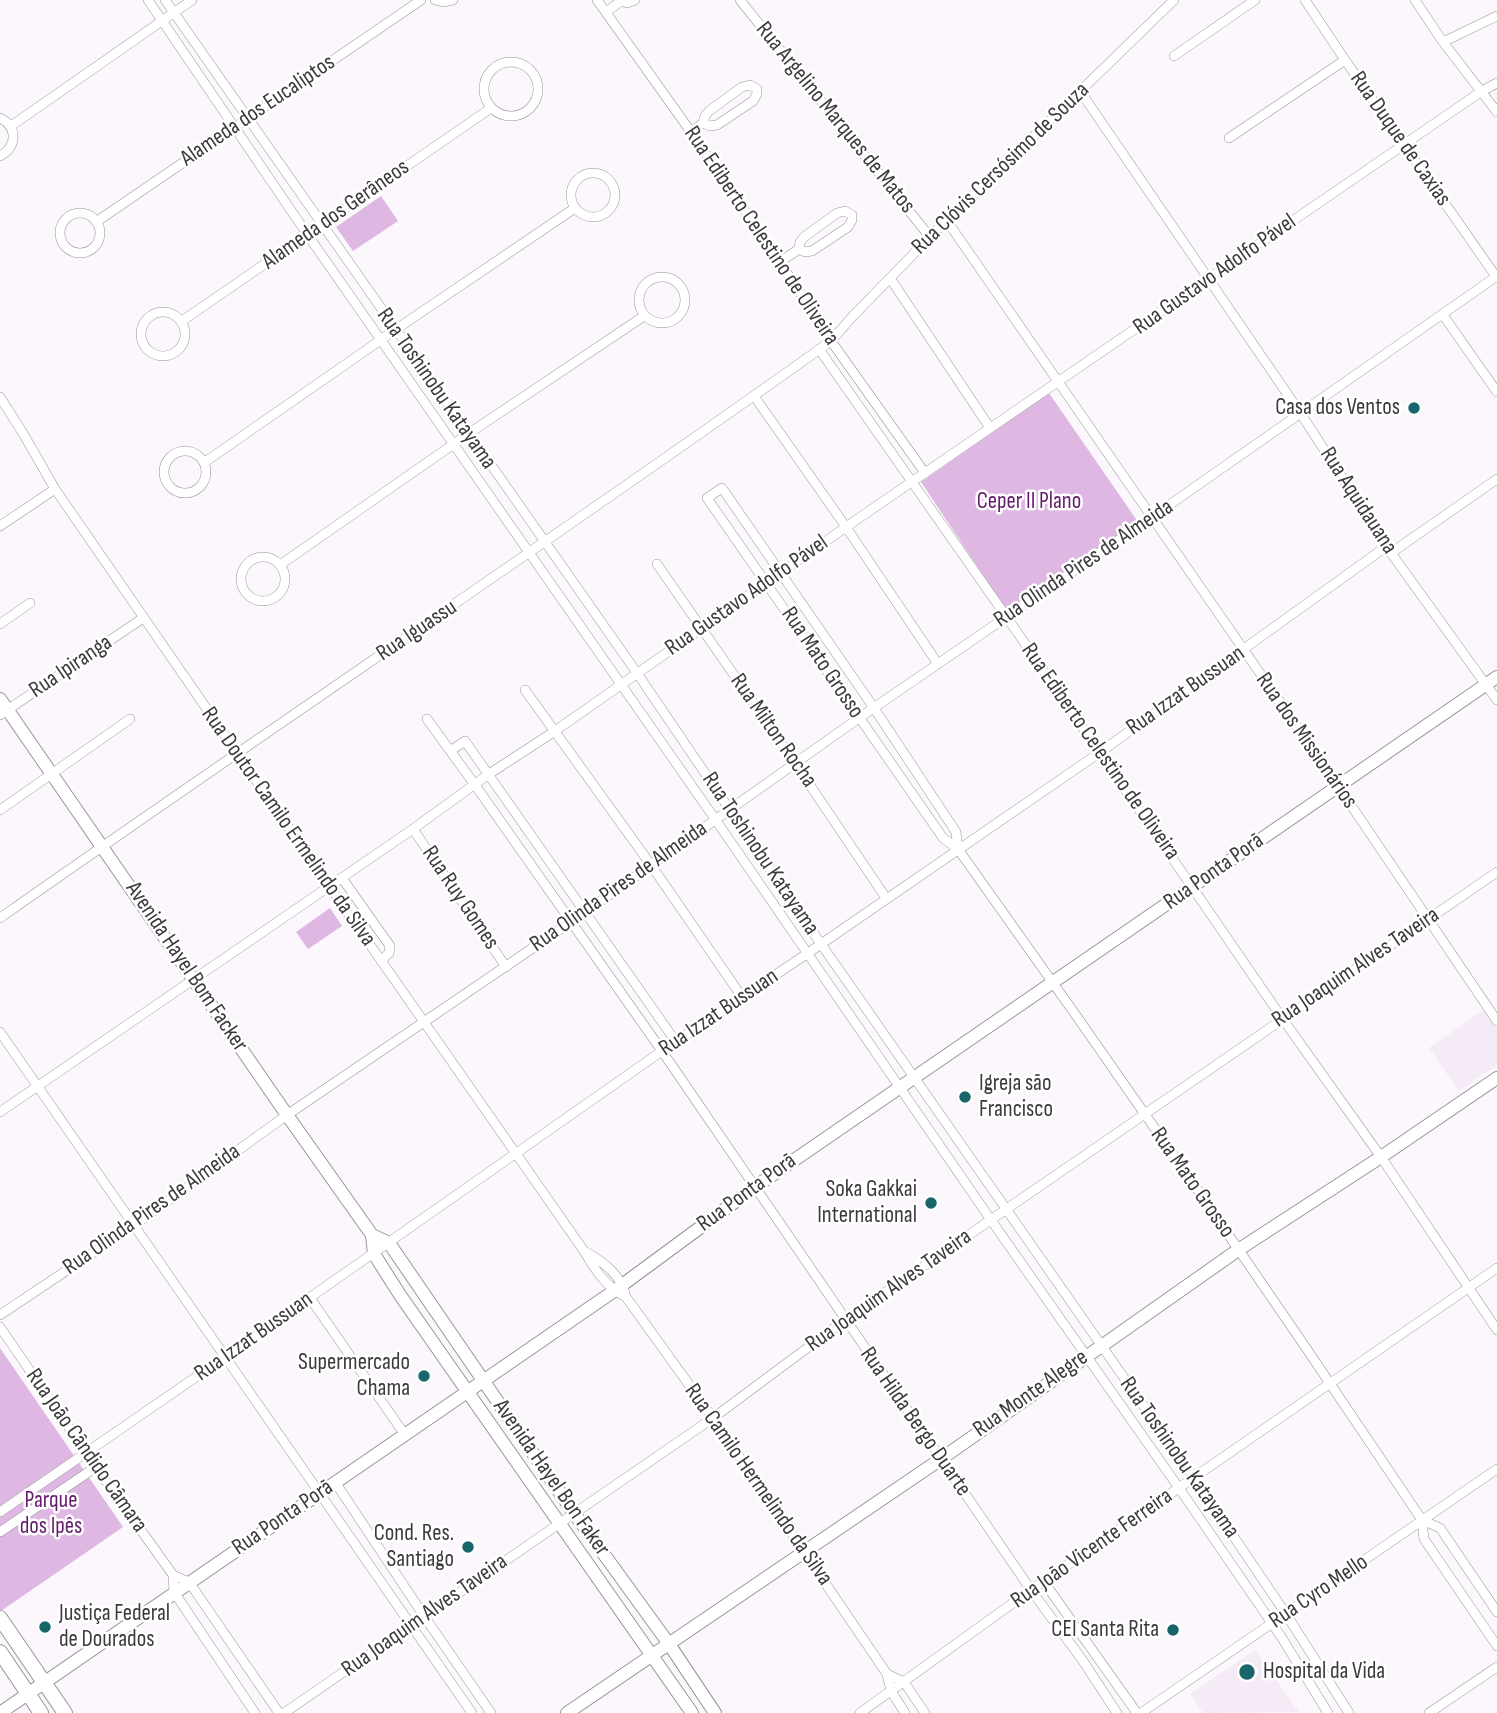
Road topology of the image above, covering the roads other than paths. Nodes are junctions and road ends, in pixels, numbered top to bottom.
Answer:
1 (148, 0) edge
2 (165, 0) edge
3 (192, 0) edge
4 (421, 0) edge
5 (435, 0) edge
6 (453, 0) edge
7 (597, 0) edge
8 (635, 0) edge
9 (740, 0) edge
10 (1174, 0) edge
11 (1255, 0) edge
12 (1305, 0) edge
13 (1415, 0) edge
14 (621, 1) edge
15 (173, 12) junction
16 (606, 12) junction
17 (1497, 16) edge
18 (162, 20) junction
19 (1443, 42) junction
20 (1174, 56) dead end
21 (1345, 60) junction
22 (1497, 83) edge
23 (1482, 91) junction
24 (1080, 92) junction
25 (491, 108) junction
26 (1497, 112) edge
27 (0, 118) edge
28 (247, 118) junction
29 (704, 123) junction
30 (10, 126) junction
31 (235, 127) junction
32 (691, 132) junction
33 (1229, 138) dead end
34 (1405, 144) junction
35 (0, 156) edge
36 (575, 208) junction
37 (947, 220) junction
38 (96, 222) junction
39 (321, 224) junction
40 (307, 234) junction
41 (930, 237) junction
42 (799, 249) junction
43 (780, 262) junction
44 (1497, 277) edge
45 (890, 278) junction
46 (1208, 280) junction
47 (1443, 315) junction
48 (644, 316) junction
49 (182, 321) junction
50 (395, 330) junction
51 (381, 339) junction
52 (831, 341) junction
53 (819, 349) junction
54 (1058, 383) junction
55 (1497, 392) edge
56 (754, 396) junction
57 (0, 397) edge
58 (1301, 414) junction
59 (990, 428) junction
60 (468, 434) junction
61 (455, 444) junction
62 (205, 461) junction
63 (925, 473) junction
64 (1497, 479) edge
65 (912, 482) junction
66 (55, 489) junction
67 (1152, 517) junction
68 (0, 526) edge
69 (846, 527) junction
70 (544, 543) junction
71 (1389, 549) junction
72 (530, 553) junction
73 (657, 564) dead end
74 (280, 565) junction
75 (781, 572) junction
76 (766, 583) junction
77 (30, 603) dead end
78 (591, 609) junction
79 (143, 618) junction
80 (1006, 618) junction
81 (576, 619) junction
82 (0, 624) edge
83 (701, 627) junction
84 (1243, 651) junction
85 (938, 664) junction
86 (637, 673) junction
87 (1491, 681) edge
88 (622, 684) junction
89 (525, 690) dead end
90 (1497, 700) edge
91 (2, 708) edge
92 (874, 708) junction
93 (859, 718) junction
94 (130, 719) dead end
95 (426, 719) dead end
96 (555, 731) junction
97 (450, 751) junction
98 (1099, 753) junction
99 (237, 754) junction
100 (795, 763) junction
101 (51, 774) junction
102 (489, 774) junction
103 (475, 785) junction
104 (1338, 786) junction
105 (729, 809) junction
106 (0, 810) edge
107 (715, 819) junction
108 (413, 830) junction
109 (102, 846) junction
110 (958, 849) junction
111 (651, 865) junction
112 (1497, 872) edge
113 (342, 878) junction
114 (329, 886) junction
115 (1193, 887) junction
116 (886, 898) junction
117 (584, 912) junction
118 (0, 918) edge
119 (1428, 920) junction
120 (571, 922) junction
121 (821, 944) junction
122 (808, 953) junction
123 (381, 961) junction
124 (506, 967) junction
125 (193, 979) junction
126 (1053, 982) junction
127 (742, 997) junction
128 (1282, 1018) junction
129 (1497, 1021) edge
130 (425, 1022) junction
131 (0, 1032) edge
132 (676, 1042) junction
133 (662, 1051) junction
134 (914, 1076) junction
135 (1497, 1078) edge
136 (900, 1086) junction
137 (37, 1087) junction
138 (0, 1112) edge
139 (1143, 1113) junction
140 (287, 1115) junction
141 (515, 1154) junction
142 (1381, 1157) junction
143 (755, 1187) junction
144 (1006, 1209) junction
145 (991, 1220) junction
146 (133, 1226) junction
147 (372, 1235) junction
148 (389, 1243) junction
149 (1238, 1250) junction
150 (584, 1251) joint
151 (373, 1254) junction
152 (1497, 1268) edge
153 (1468, 1288) junction
154 (621, 1291) junction
155 (310, 1298) junction
156 (0, 1315) edge
157 (845, 1320) junction
158 (0, 1327) edge
159 (1497, 1330) edge
160 (1101, 1345) junction
161 (1087, 1355) junction
162 (225, 1357) junction
163 (484, 1380) junction
164 (1330, 1382) junction
165 (468, 1392) junction
166 (713, 1418) junction
167 (405, 1435) junction
168 (87, 1453) junction
169 (941, 1459) junction
170 (96, 1467) junction
171 (1497, 1469) edge
172 (50, 1478) junction
173 (1194, 1478) junction
174 (73, 1482) junction
175 (335, 1482) junction
176 (1179, 1488) junction
177 (320, 1493) junction
178 (0, 1512) edge
179 (574, 1513) junction
180 (1422, 1520) junction
181 (558, 1524) junction
182 (0, 1532) edge
183 (804, 1552) junction
184 (173, 1575) junction
185 (189, 1582) junction
186 (1044, 1582) junction
187 (1031, 1590) junction
188 (174, 1592) junction
189 (1497, 1612) edge
190 (1286, 1614) junction
191 (424, 1616) junction
192 (0, 1618) edge
193 (1272, 1624) junction
194 (410, 1625) junction
195 (669, 1644) junction
196 (1497, 1646) edge
197 (0, 1652) edge
198 (652, 1656) junction
199 (1497, 1667) edge
200 (887, 1674) junction
201 (43, 1682) junction
202 (904, 1682) junction
203 (891, 1692) junction
204 (28, 1694) junction
205 (0, 1713) edge
206 (41, 1713) edge
207 (65, 1713) edge
208 (255, 1713) edge
209 (282, 1713) edge
210 (471, 1713) edge
211 (491, 1713) edge
212 (567, 1713) edge
213 (692, 1713) edge
214 (715, 1713) edge
215 (860, 1713) edge
216 (905, 1713) edge
217 (925, 1713) edge
218 (1117, 1713) edge
219 (1139, 1713) edge
220 (1328, 1713) edge
221 (1349, 1713) edge
222 (1429, 1713) edge

1 - 18 street, Rua Toshinobu Katayama
2 - 15 street, Rua Toshinobu Katayama
3 - 15 street
4 - 28 street, Alameda dos Eucaliptos
5 - 6 street
7 - 16 street, Rua Ediberto Celestino de Oliveira
8 - 14 street
9 - 41 street, Rua Argelino Marques de Matos
10 - 24 street, Rua Clóvis Cersósimo de Souza
11 - 20 street
12 - 21 street, Rua Duque de Caxias
13 - 19 street
14 - 16 street
15 - 18 street
15 - 28 street, Rua Toshinobu Katayama
16 - 32 street, Rua Ediberto Celestino de Oliveira
17 - 19 street
18 - 30 street
18 - 31 street, Rua Toshinobu Katayama
19 - 23 street
21 - 33 street
21 - 34 street, Rua Duque de Caxias
22 - 23 street, Rua Gustavo Adolfo Pável
23 - 26 street
23 - 34 street, Rua Gustavo Adolfo Pável
24 - 37 street, Rua Clóvis Cersósimo de Souza
24 - 46 street, Rua Aquidauana
25 - 25 street
25 - 39 street, Alameda dos Gerâneos
27 - 30 street
28 - 31 street, Alameda dos Eucaliptos
28 - 39 street, Rua Toshinobu Katayama
29 - 29 street
29 - 32 street
30 - 35 street
31 - 38 street, Alameda dos Eucaliptos
31 - 40 street, Rua Toshinobu Katayama
32 - 43 street, Rua Ediberto Celestino de Oliveira
34 - 44 street, Rua Duque de Caxias
34 - 46 street, Rua Gustavo Adolfo Pável
36 - 36 street
36 - 50 street
37 - 41 street, Rua Clóvis Cersósimo de Souza
37 - 54 street, Rua dos Missionários
38 - 38 street
39 - 40 street, Alameda dos Gerâneos
39 - 50 street, Rua Toshinobu Katayama
40 - 49 street, Alameda dos Gerâneos
40 - 51 street, Rua Toshinobu Katayama
41 - 45 street, Rua Clóvis Cersósimo de Souza
42 - 42 street
42 - 43 street
43 - 52 street, Rua Ediberto Celestino de Oliveira
44 - 47 street, Rua Olinda Pires de Almeida
45 - 52 street, Rua Clóvis Cersósimo de Souza
45 - 59 street
46 - 54 street, Rua Gustavo Adolfo Pável
46 - 58 street, Rua Aquidauana
47 - 55 street
47 - 58 street, Rua Olinda Pires de Almeida
48 - 48 street
48 - 60 street
49 - 49 street
50 - 51 street
50 - 60 street, Rua Toshinobu Katayama
51 - 61 street, Rua Toshinobu Katayama
51 - 62 street
52 - 53 street, Rua Iguassu
52 - 63 street, Rua Ediberto Celestino de Oliveira
53 - 56 street, Rua Iguassu
53 - 65 street, Rua Ediberto Celestino de Oliveira
54 - 59 street, Rua Gustavo Adolfo Pável
54 - 67 street, Rua dos Missionários
56 - 69 street
56 - 70 street, Rua Iguassu
57 - 66 street, Rua Doutor Camilo Ermelindo da Silva
58 - 67 street, Rua Olinda Pires de Almeida
58 - 71 street, Rua Aquidauana
59 - 63 street, Rua Gustavo Adolfo Pável
60 - 61 street
60 - 70 street, Rua Toshinobu Katayama
61 - 72 street, Rua Toshinobu Katayama
61 - 74 street
62 - 62 street
63 - 65 street, Rua Gustavo Adolfo Pável
64 - 71 street, Rua Izzat Bussuan
65 - 69 street, Rua Gustavo Adolfo Pável
65 - 80 street, Rua Ediberto Celestino de Oliveira
66 - 68 street
66 - 79 street, Rua Doutor Camilo Ermelindo da Silva
67 - 80 street, Rua Olinda Pires de Almeida
67 - 84 street, Rua dos Missionários
69 - 75 street, Rua Gustavo Adolfo Pável
69 - 85 street
70 - 72 street, Rua Iguassu
70 - 78 street, Rua Toshinobu Katayama
71 - 84 street, Rua Izzat Bussuan
71 - 87 street, Rua Aquidauana
72 - 81 street, Rua Toshinobu Katayama
72 - 99 street, Rua Iguassu
73 - 83 street, Rua Milton Rocha
74 - 74 street
75 - 76 street, Rua Gustavo Adolfo Pável
75 - 76 street, Rua Mato Grosso
75 - 92 street, Rua Mato Grosso
76 - 83 street, Rua Gustavo Adolfo Pável
76 - 93 street, Rua Mato Grosso
77 - 82 street
78 - 81 street
78 - 86 street, Rua Toshinobu Katayama
79 - 91 street, Rua Ipiranga
79 - 99 street, Rua Doutor Camilo Ermelindo da Silva
80 - 85 street, Rua Olinda Pires de Almeida
80 - 98 street, Rua Ediberto Celestino de Oliveira
81 - 88 street, Rua Toshinobu Katayama
83 - 86 street, Rua Gustavo Adolfo Pável
83 - 100 street, Rua Milton Rocha
84 - 98 street, Rua Izzat Bussuan
84 - 104 street, Rua dos Missionários
85 - 92 street, Rua Olinda Pires de Almeida
86 - 88 street, Rua Gustavo Adolfo Pável
86 - 105 street, Rua Toshinobu Katayama
87 - 90 street, Rua Aquidauana
87 - 104 street, Rua Ponta Porã
88 - 96 street, Rua Gustavo Adolfo Pável
88 - 107 street, Rua Toshinobu Katayama
89 - 96 street
91 - 101 street, Avenida Hayel Bom Facker
92 - 93 street, Rua Olinda Pires de Almeida
92 - 110 street, Rua Mato Grosso
93 - 100 street, Rua Olinda Pires de Almeida
93 - 110 street, Rua Mato Grosso
94 - 101 street
95 - 97 street, Rua Hilda Bergo Duarte
96 - 102 street, Rua Gustavo Adolfo Pável
96 - 111 street
97 - 102 street
97 - 103 street, Rua Hilda Bergo Duarte
98 - 110 street, Rua Izzat Bussuan
98 - 115 street, Rua Ediberto Celestino de Oliveira
99 - 109 street, Rua Iguassu
99 - 114 street, Rua Doutor Camilo Ermelindo da Silva
100 - 105 street, Rua Olinda Pires de Almeida
100 - 116 street, Rua Milton Rocha
101 - 106 street
101 - 109 street, Avenida Hayel Bom Facker
102 - 103 street, Rua Gustavo Adolfo Pável
102 - 117 street
103 - 108 street, Rua Gustavo Adolfo Pável
103 - 120 street, Rua Hilda Bergo Duarte
104 - 115 street, Rua Ponta Porã
104 - 119 street, Rua dos Missionários
105 - 107 street, Rua Olinda Pires de Almeida
105 - 121 street, Rua Toshinobu Katayama
107 - 111 street, Rua Olinda Pires de Almeida
107 - 122 street, Rua Toshinobu Katayama
108 - 113 street, Rua Gustavo Adolfo Pável
108 - 124 street, Rua Ruy Gomes
109 - 118 street, Rua Iguassu
109 - 125 street, Avenida Hayel Bom Facker
110 - 116 street, Rua Izzat Bussuan
110 - 126 street, Rua Mato Grosso
111 - 117 street, Rua Olinda Pires de Almeida
111 - 127 street
112 - 119 street, Rua Joaquim Alves Taveira
113 - 114 street, Rua Gustavo Adolfo Pável
113 - 123 street
114 - 123 street, Rua Doutor Camilo Ermelindo da Silva
114 - 125 street, Rua Gustavo Adolfo Pável
115 - 126 street, Rua Ponta Porã
115 - 128 street, Rua Ediberto Celestino de Oliveira
116 - 121 street, Rua Izzat Bussuan
117 - 120 street, Rua Olinda Pires de Almeida
117 - 132 street
119 - 128 street, Rua Joaquim Alves Taveira
119 - 129 street, Rua dos Missionários
120 - 124 street, Rua Olinda Pires de Almeida
120 - 133 street, Rua Hilda Bergo Duarte
121 - 122 street, Rua Izzat Bussuan
121 - 134 street, Rua Toshinobu Katayama
122 - 127 street, Rua Izzat Bussuan
122 - 136 street, Rua Toshinobu Katayama
123 - 130 street, Rua Doutor Camilo Ermelindo da Silva
124 - 130 street, Rua Olinda Pires de Almeida
125 - 137 street, Rua Gustavo Adolfo Pável
125 - 140 street, Avenida Hayel Bom Facker
126 - 134 street, Rua Ponta Porã
126 - 139 street, Rua Mato Grosso
127 - 132 street, Rua Izzat Bussuan
128 - 139 street, Rua Joaquim Alves Taveira
128 - 142 street, Rua Ediberto Celestino de Oliveira
130 - 140 street, Rua Olinda Pires de Almeida
130 - 141 street, Rua Doutor Camilo Ermelindo da Silva
131 - 137 street
132 - 133 street, Rua Izzat Bussuan
133 - 141 street, Rua Izzat Bussuan
133 - 143 street, Rua Hilda Bergo Duarte
134 - 136 street, Rua Ponta Porã
134 - 144 street, Rua Toshinobu Katayama
135 - 142 street, Rua Monte Alegre
136 - 143 street, Rua Ponta Porã
136 - 145 street, Rua Toshinobu Katayama
137 - 138 street, Rua Gustavo Adolfo Pável
137 - 146 street
139 - 144 street, Rua Joaquim Alves Taveira
139 - 149 street, Rua Mato Grosso
140 - 146 street, Rua Olinda Pires de Almeida
140 - 147 street, Avenida Hayel Bom Facker
141 - 148 street, Rua Izzat Bussuan
141 - 150 street, Rua Doutor Camilo Ermelindo da Silva
142 - 149 street, Rua Monte Alegre
142 - 153 street, Rua Ediberto Celestino de Oliveira
143 - 154 street, Rua Ponta Porã
143 - 157 street, Rua Hilda Bergo Duarte
144 - 145 street, Rua Joaquim Alves Taveira
144 - 160 street, Rua Toshinobu Katayama
145 - 157 street, Rua Joaquim Alves Taveira
145 - 161 street, Rua Toshinobu Katayama
146 - 156 street, Rua Olinda Pires de Almeida
146 - 162 street
147 - 148 street, Avenida Hayel Bom Facker
147 - 151 street
148 - 151 street, Rua Izzat Bussuan
148 - 163 street, Avenida Hayel Bon Faker
149 - 160 street, Rua Monte Alegre
149 - 164 street, Rua Mato Grosso
150 - 154 street, Rua Camilo Hermelindo da Silva
151 - 155 street, Rua Izzat Bussuan
151 - 165 street
152 - 153 street, Rua João Vicente Ferreira
153 - 159 street, Rua Ediberto Celestino de Oliveira
153 - 164 street, Rua João Vicente Ferreira
154 - 163 street, Rua Ponta Porã
154 - 166 street, Rua Camilo Hermelindo da Silva
155 - 162 street, Rua Izzat Bussuan
155 - 167 street
157 - 166 street, Rua Joaquim Alves Taveira
157 - 169 street, Rua Hilda Bergo Duarte
158 - 168 street, Rua João Cândido Câmara
160 - 161 street, Rua Monte Alegre
160 - 173 street, Rua Toshinobu Katayama
161 - 169 street, Rua Monte Alegre
161 - 176 street, Rua Toshinobu Katayama
162 - 168 street, Rua Izzat Bussuan
162 - 177 street
163 - 165 street, Rua Ponta Porã
163 - 179 street, Avenida Hayel Bon Faker
164 - 173 street, Rua João Vicente Ferreira
164 - 180 street, Rua Mato Grosso
165 - 167 street, Rua Ponta Porã
165 - 181 street
166 - 179 street, Rua Joaquim Alves Taveira
166 - 183 street, Rua Camilo Hermelindo da Silva
167 - 175 street, Rua Ponta Porã
168 - 170 street, Rua João Cândido Câmara
168 - 172 street, Rua Izzat Bussuan
169 - 183 street, Rua Monte Alegre
169 - 187 street, Rua Hilda Bergo Duarte
170 - 174 street
170 - 184 street, Rua João Cândido Câmara
171 - 180 street, Rua Cyro Mello
172 - 174 street
172 - 178 street, Rua Izzat Bussuan
173 - 176 street, Rua João Vicente Ferreira
173 - 190 street, Rua Toshinobu Katayama
174 - 182 street
175 - 177 street, Rua Ponta Porã
175 - 191 street
176 - 186 street, Rua João Vicente Ferreira
176 - 193 street, Rua Toshinobu Katayama
177 - 185 street, Rua Ponta Porã
177 - 194 street
179 - 181 street, Rua Joaquim Alves Taveira
179 - 195 street, Avenida Hayel Bon Faker
180 - 189 street, Rua Mato Grosso
180 - 190 street, Rua Cyro Mello
180 - 196 street, Rua Mato Grosso
181 - 191 street, Rua Joaquim Alves Taveira
181 - 198 street
183 - 195 street, Rua Monte Alegre
183 - 200 street, Rua Camilo Hermelindo da Silva
184 - 185 street
184 - 188 street
185 - 188 street, Rua Ponta Porã
185 - 209 street
186 - 187 street, Rua João Vicente Ferreira
186 - 219 street
187 - 202 street, Rua João Vicente Ferreira
187 - 218 street, Rua Hilda Bergo Duarte
188 - 201 street, Rua Ponta Porã
188 - 208 street
190 - 193 street, Rua Cyro Mello
190 - 221 street, Rua Toshinobu Katayama
191 - 194 street, Rua Joaquim Alves Taveira
191 - 211 street
192 - 201 main road
193 - 219 street, Rua Cyro Mello
193 - 220 street, Rua Toshinobu Katayama
194 - 209 street, Rua Joaquim Alves Taveira
194 - 210 street
195 - 198 street, Rua Monte Alegre
195 - 214 street, Avenida Hayel Bon Faker
197 - 204 main road
198 - 212 street, Rua Monte Alegre
198 - 213 street
199 - 222 street
200 - 202 street
200 - 203 street, Rua Camilo Hermelindo da Silva
201 - 204 street, Rua Ponta Porã
201 - 207 main road
202 - 203 street, Rua João Vicente Ferreira
202 - 217 street
203 - 215 street, Rua João Vicente Ferreira
203 - 216 street
204 - 205 street, Rua Ponta Porã
204 - 206 main road

